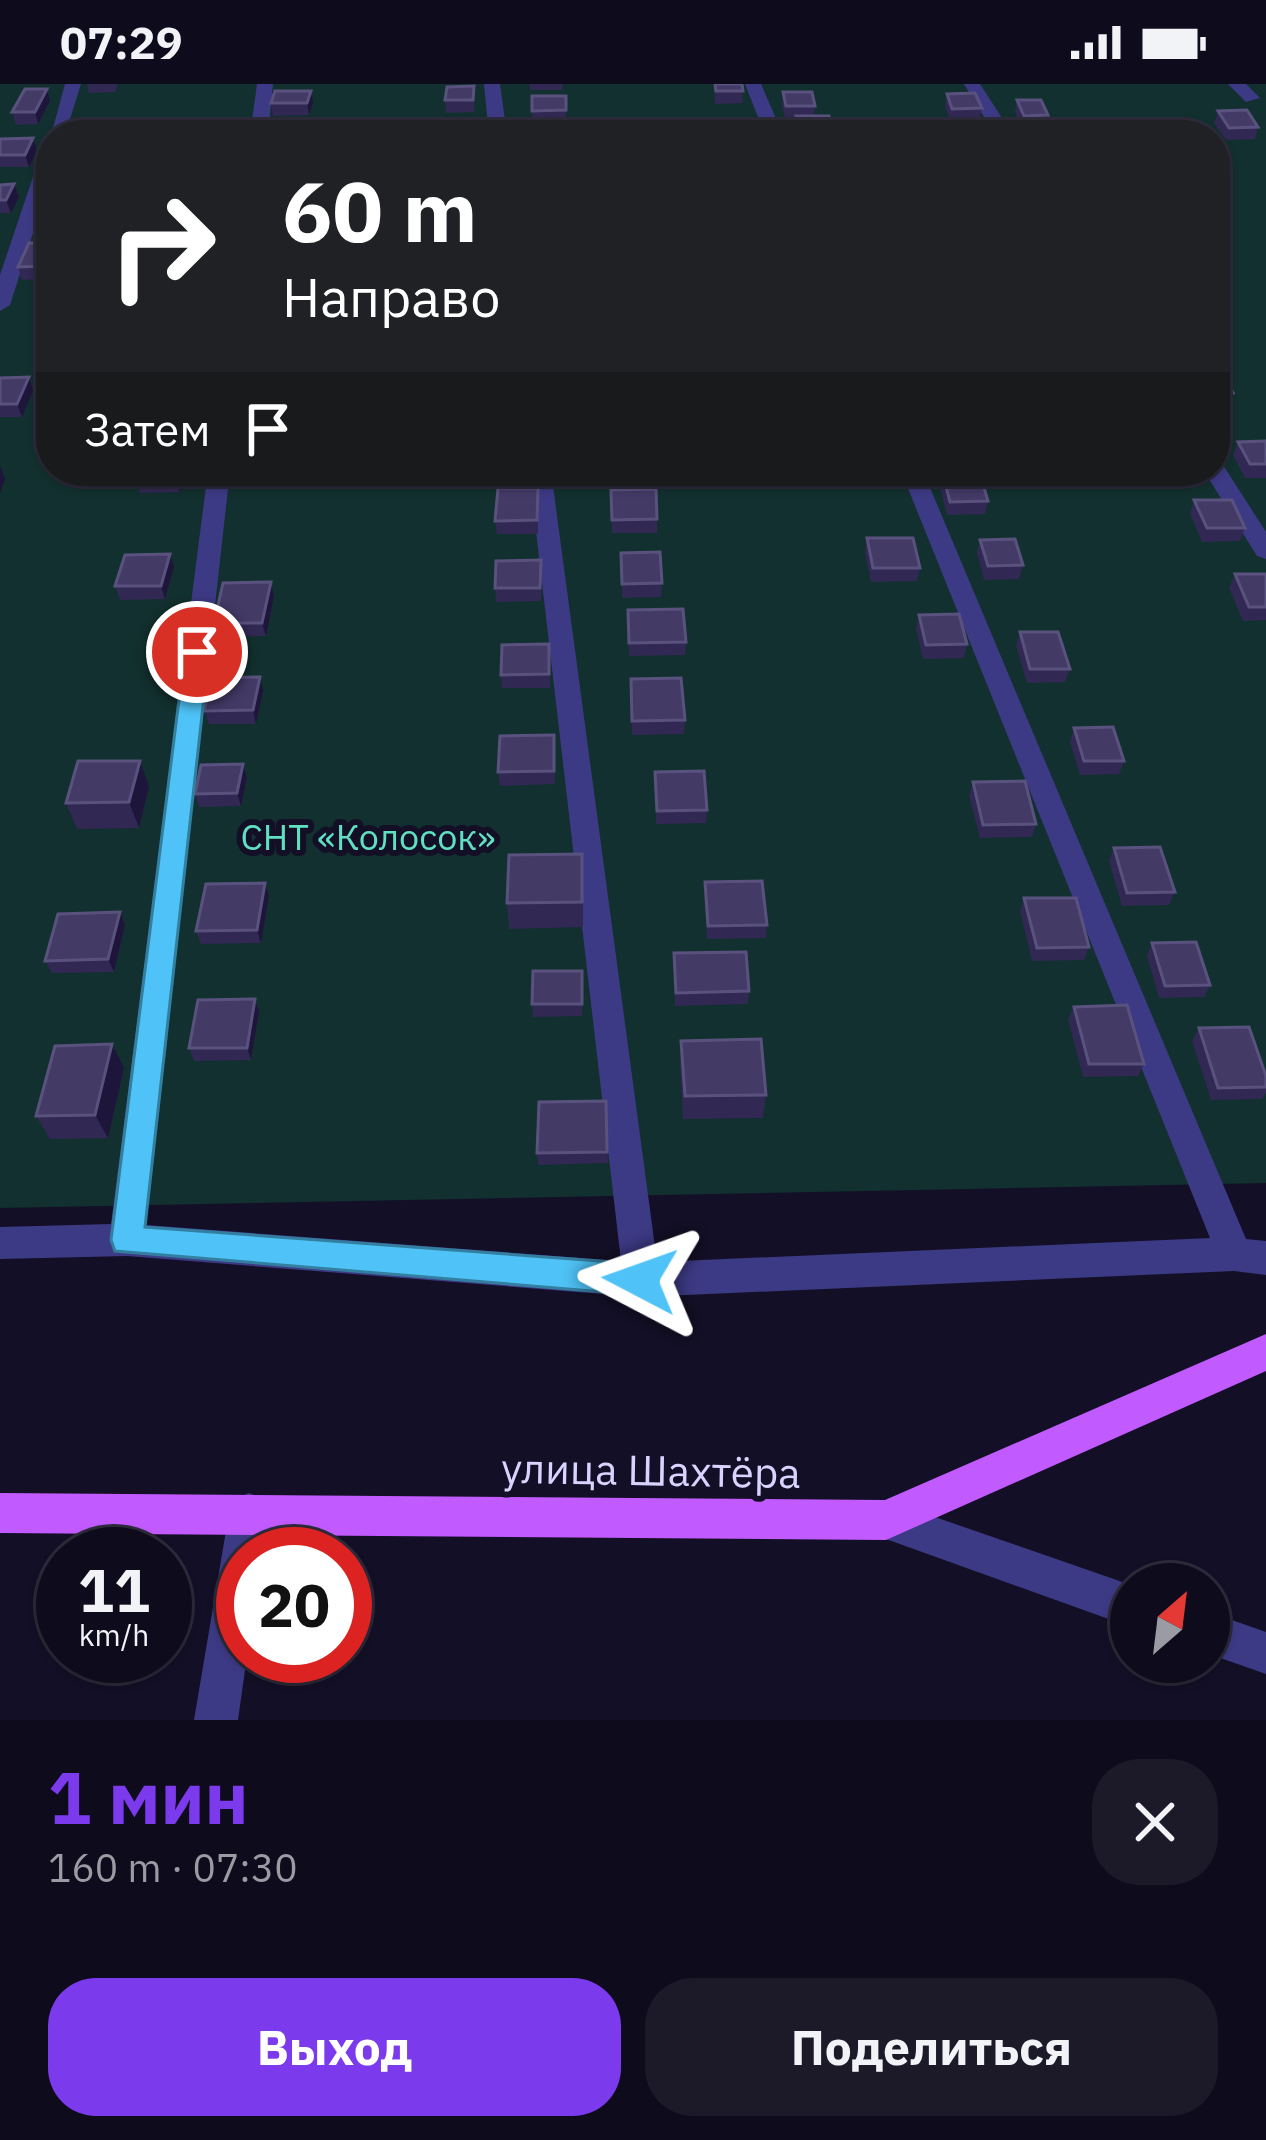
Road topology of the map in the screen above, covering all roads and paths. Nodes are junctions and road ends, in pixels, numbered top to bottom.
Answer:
1 (73, 84) edge
2 (265, 84) edge
3 (492, 84) edge
4 (753, 84) edge
5 (972, 84) edge
6 (1235, 84) edge
7 (1252, 98) dead end
8 (61, 120) edge
9 (261, 120) edge
10 (496, 120) edge
11 (768, 120) edge
12 (995, 120) edge
13 (36, 196) edge
14 (0, 305) edge
15 (217, 486) edge
16 (542, 486) edge
17 (918, 486) edge
18 (1225, 486) edge
19 (1266, 550) edge
20 (127, 1240) junction
21 (0, 1244) edge
22 (1250, 1256) edge
23 (640, 1280) junction
24 (1266, 1352) edge
25 (0, 1513) edge
26 (249, 1513) junction
27 (886, 1520) junction
28 (1110, 1599) edge
29 (1230, 1641) edge
30 (1266, 1653) edge
31 (216, 1720) edge

1 - 8 street
2 - 9 street
3 - 10 street
4 - 11 street
5 - 12 street
6 - 7 street
13 - 14 street
15 - 20 street
16 - 23 street
17 - 22 street
18 - 19 street
20 - 21 street
20 - 23 street
22 - 23 street
24 - 27 main road, улица Шахтёра
25 - 26 main road, улица Шахтёра
26 - 27 main road, улица Шахтёра
26 - 31 street
27 - 28 street
29 - 30 street

